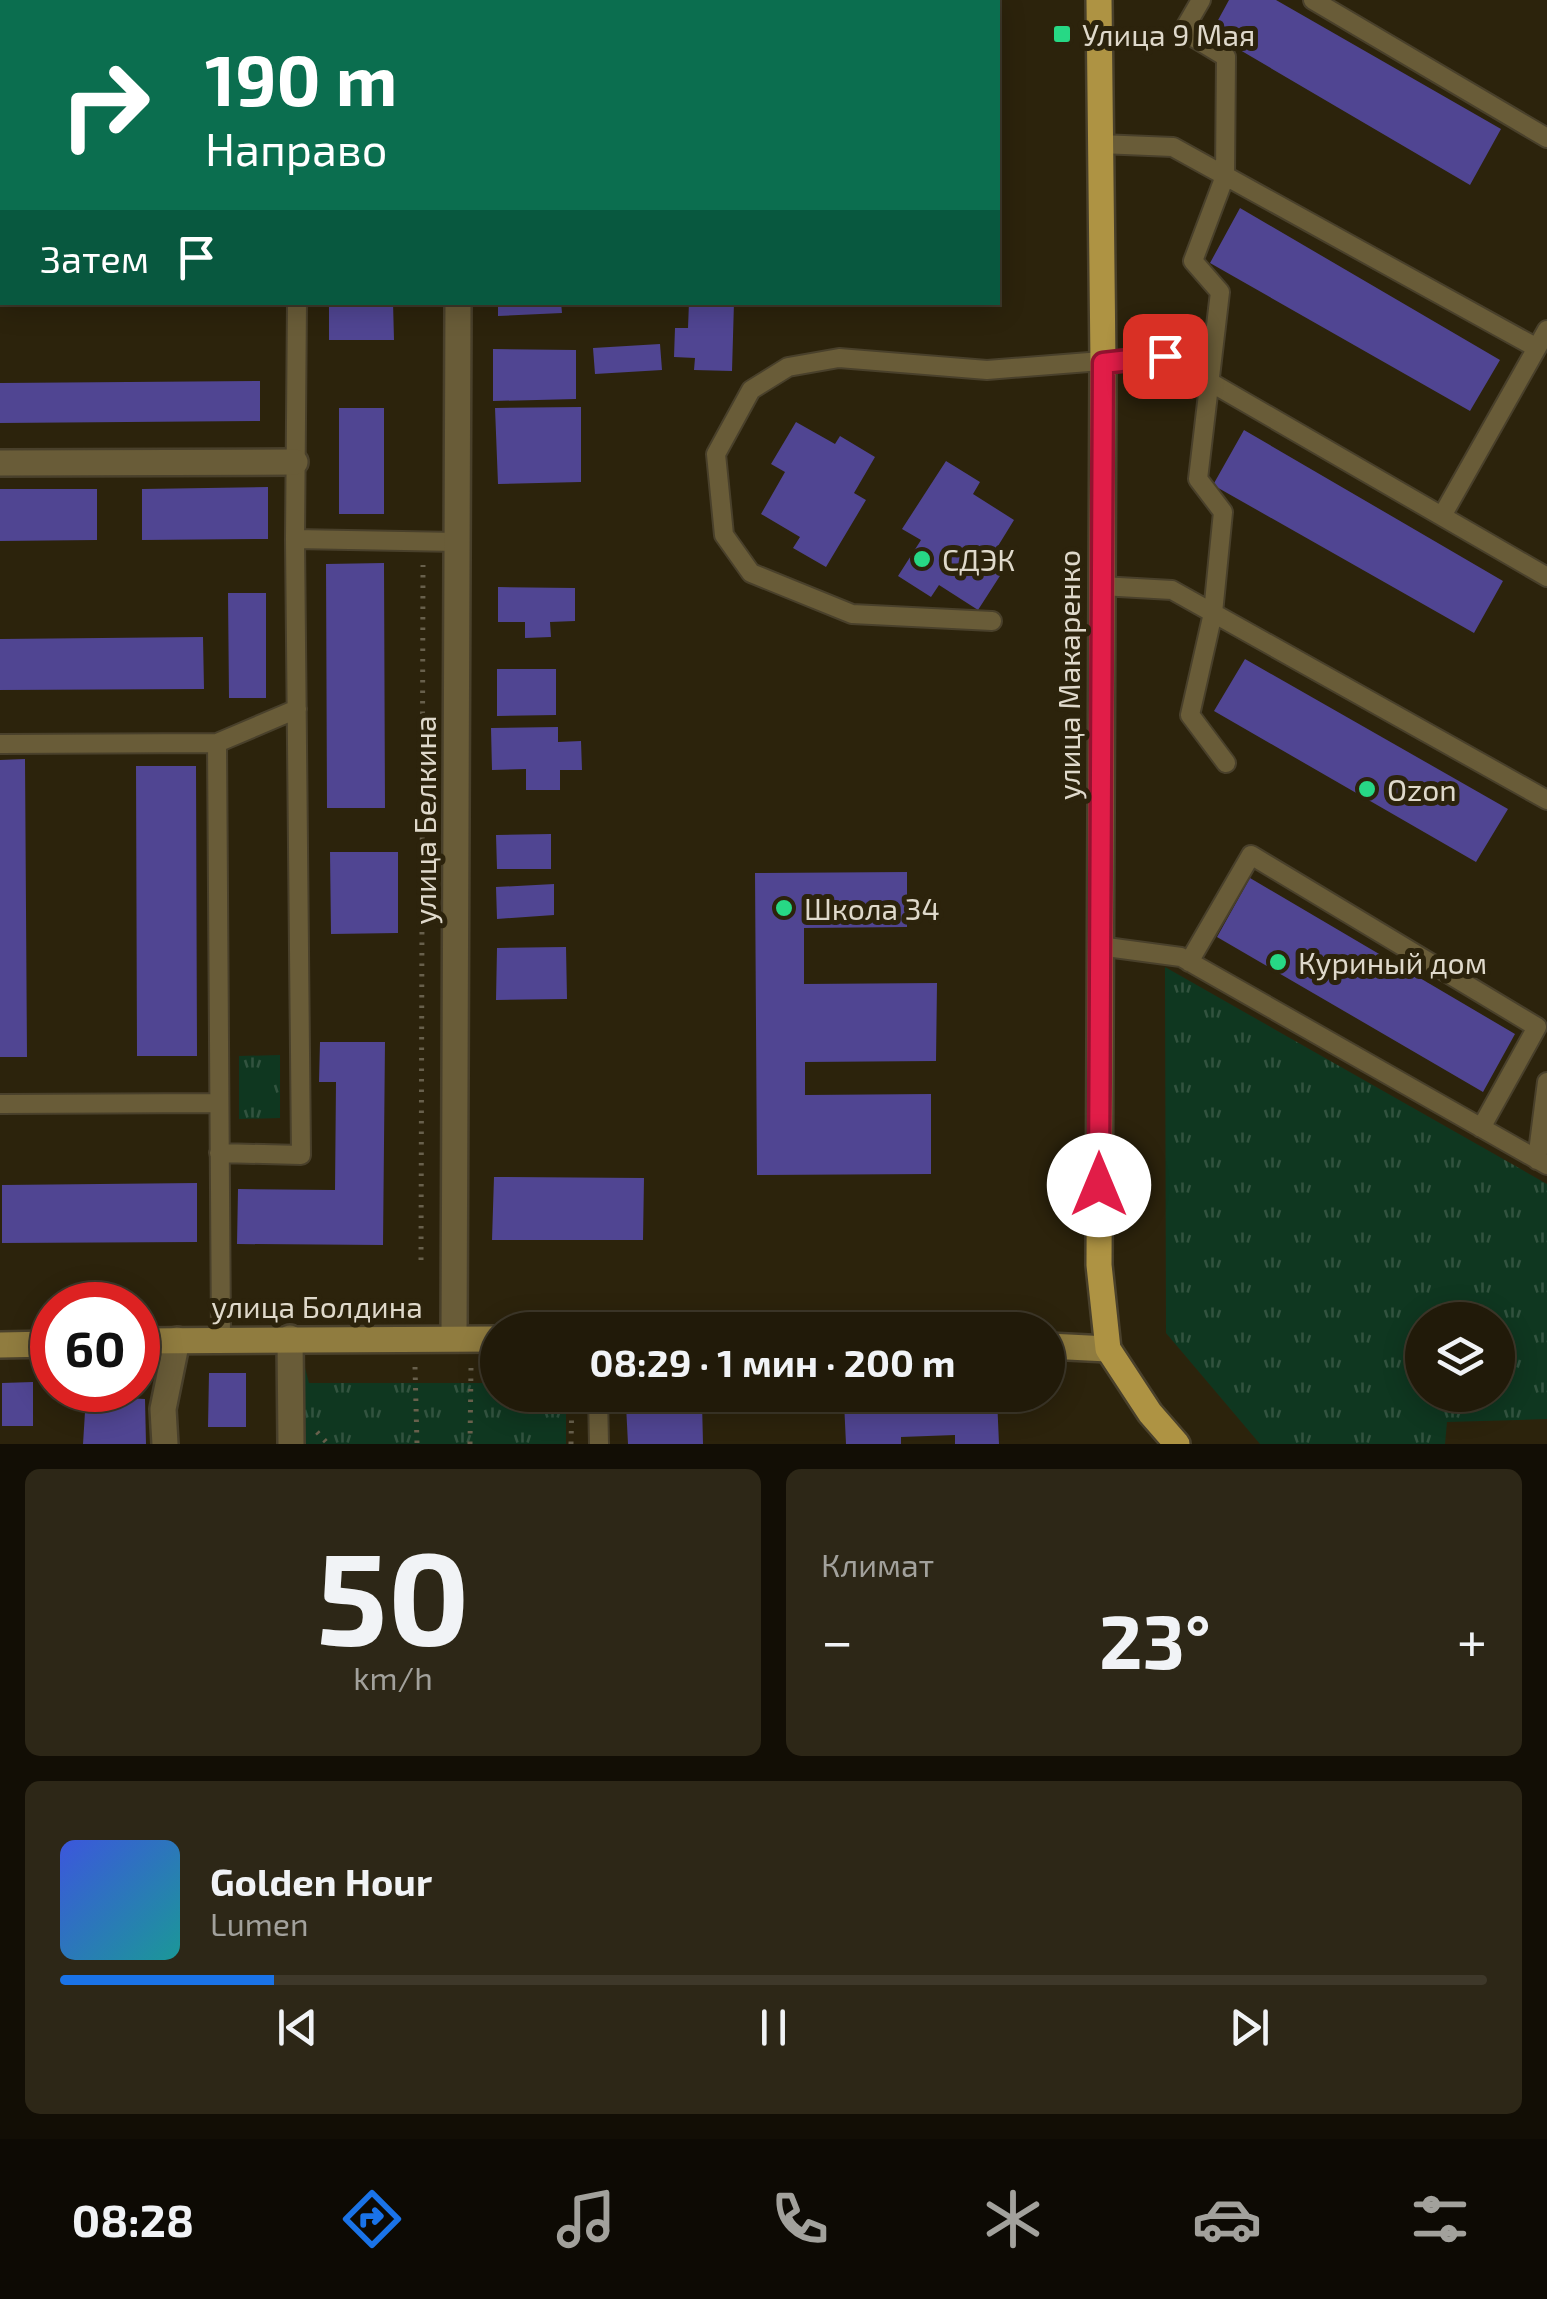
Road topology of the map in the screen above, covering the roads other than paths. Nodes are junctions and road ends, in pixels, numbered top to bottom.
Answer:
1 (1099, 0) edge
2 (1201, 0) edge
3 (1312, 0) edge
4 (1547, 138) edge
5 (1100, 144) junction
6 (1225, 176) junction
7 (297, 305) edge
8 (458, 305) edge
9 (1547, 330) edge
10 (1537, 348) junction
11 (1103, 363) junction
12 (1210, 382) junction
13 (0, 462) edge
14 (294, 462) junction
15 (1442, 516) junction
16 (295, 539) junction
17 (458, 542) junction
18 (1547, 577) edge
19 (1101, 586) junction
20 (1213, 613) junction
21 (992, 621) dead end
22 (297, 710) junction
23 (217, 743) junction
24 (0, 744) edge
25 (1226, 763) dead end
26 (1547, 800) edge
27 (1099, 946) junction
28 (1189, 962) junction
29 (1547, 1082) edge
30 (0, 1104) edge
31 (219, 1104) junction
32 (1481, 1128) junction
33 (219, 1153) junction
34 (1542, 1162) edge
35 (290, 1338) junction
36 (454, 1338) junction
37 (220, 1339) junction
38 (480, 1339) edge
39 (160, 1340) edge
40 (177, 1340) junction
41 (30, 1345) edge
42 (0, 1346) edge
43 (1065, 1347) edge
44 (1108, 1349) junction
45 (598, 1412) edge
46 (165, 1444) edge
47 (291, 1444) edge
48 (598, 1444) edge
49 (1177, 1444) edge

1 - 5 main road, улица Макаренко
2 - 6 lane
3 - 4 lane
5 - 6 lane
5 - 11 main road, улица Макаренко
6 - 10 lane
6 - 12 lane
7 - 14 lane
8 - 17 street, улица Белкина
9 - 10 lane
10 - 15 lane
11 - 12 lane
11 - 19 main road, улица Макаренко
11 - 21 lane
12 - 15 lane
12 - 20 lane
13 - 14 street
14 - 16 lane
15 - 18 lane
16 - 17 lane
16 - 22 lane
17 - 36 street, улица Белкина
19 - 20 lane
19 - 27 main road, улица Макаренко
20 - 25 lane
20 - 26 lane
22 - 23 lane
22 - 33 lane
23 - 24 lane
23 - 31 lane
27 - 28 lane
27 - 44 main road, улица Макаренко
28 - 32 lane
28 - 32 lane
29 - 34 lane
30 - 31 lane
31 - 33 lane
32 - 34 lane
33 - 37 lane
35 - 36 main road, улица Болдина
35 - 37 main road, улица Болдина
35 - 47 street
36 - 38 main road, улица Болдина
37 - 40 main road, улица Болдина
39 - 40 main road, улица Болдина
40 - 46 street
41 - 42 main road
43 - 44 main road
44 - 49 main road
45 - 48 lane

